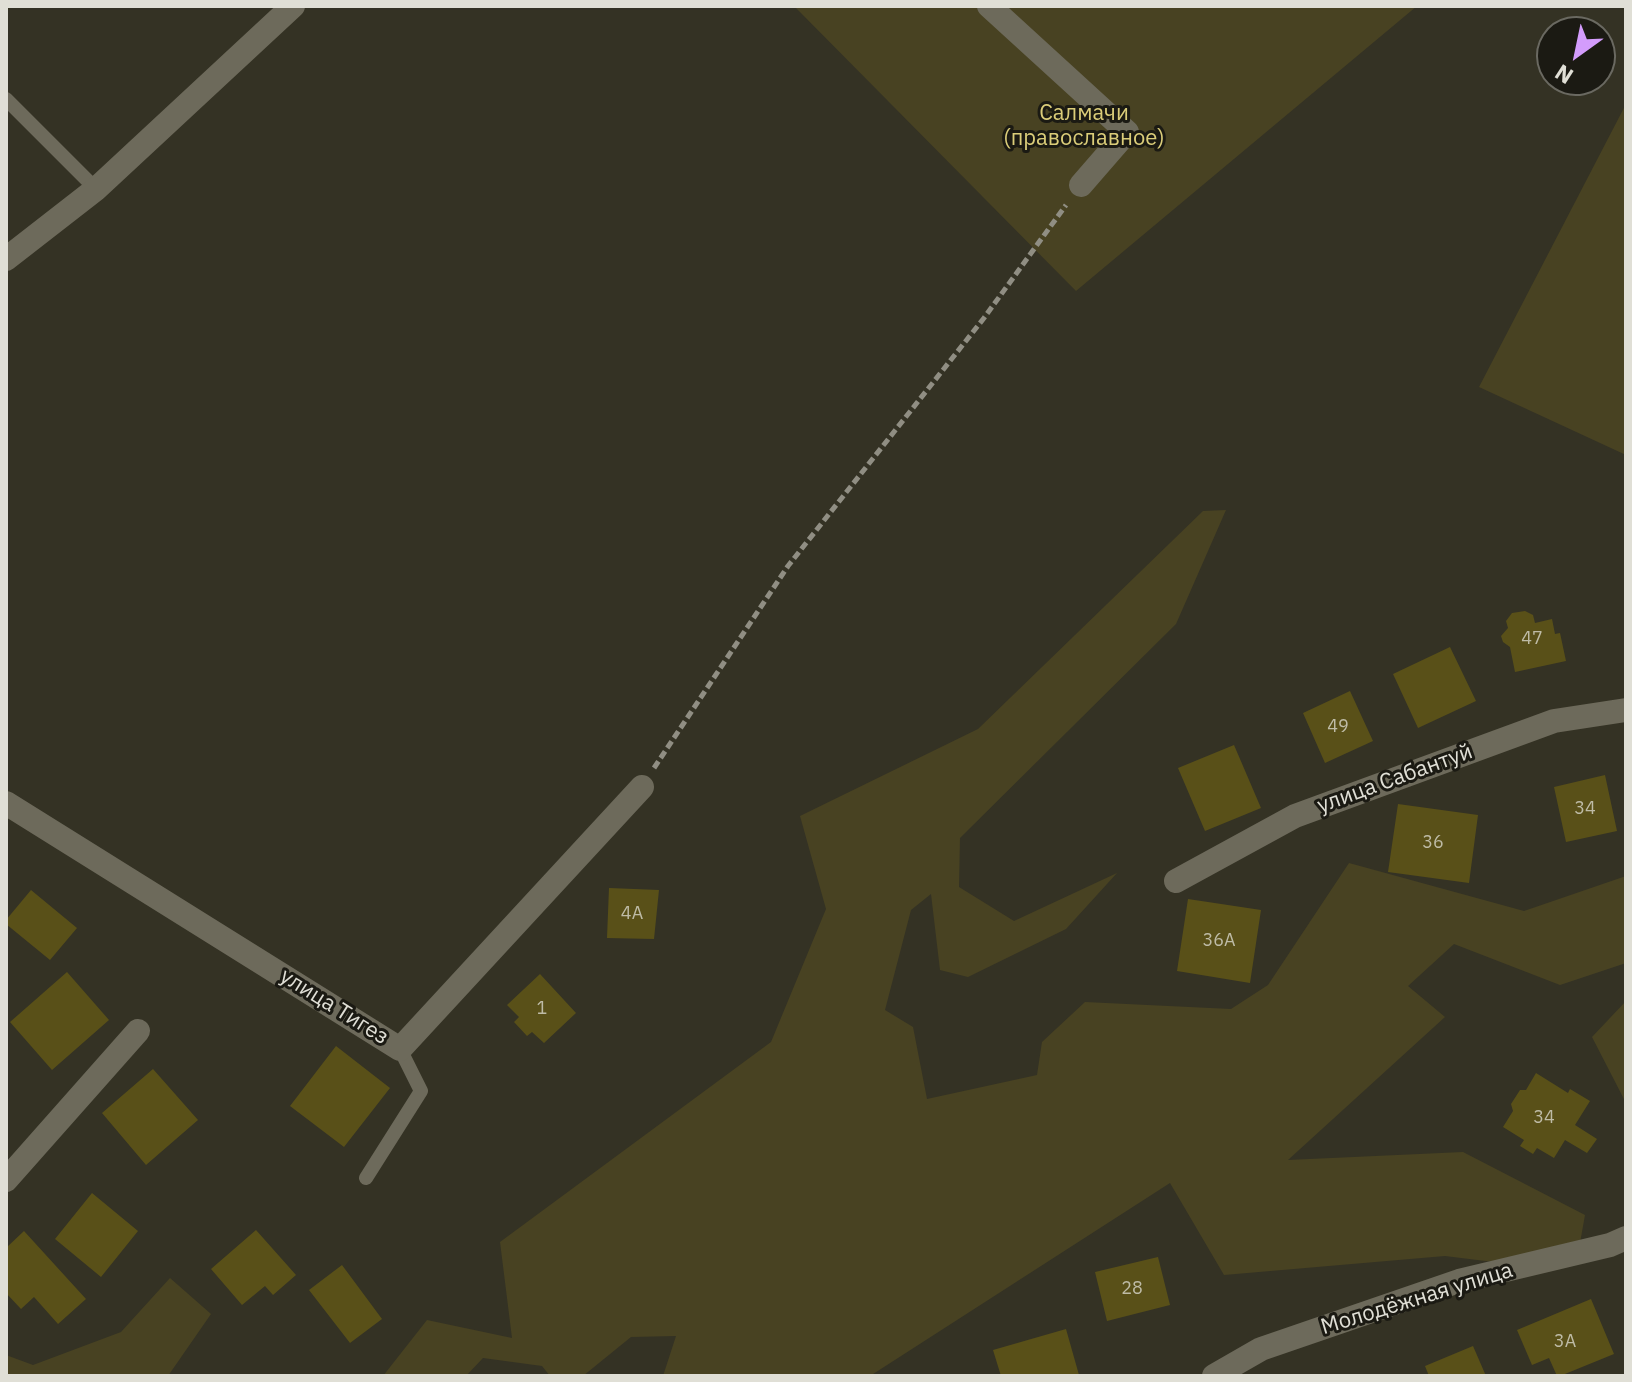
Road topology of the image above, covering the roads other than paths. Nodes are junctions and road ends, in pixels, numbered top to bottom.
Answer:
1 (293, 6) edge
2 (989, 6) edge
3 (6, 99) edge
4 (1081, 185) road end
5 (96, 189) junction
6 (6, 259) edge
7 (1626, 710) edge
8 (642, 787) road end
9 (6, 803) edge
10 (1176, 881) dead end
11 (138, 1031) dead end
12 (400, 1049) junction
13 (366, 1178) dead end
14 (6, 1180) edge
15 (1626, 1238) edge
16 (1214, 1376) edge

1 - 5 street
2 - 4 street
3 - 5 lane
5 - 6 street
7 - 10 street, улица Сабантуй
8 - 12 street, улица Тигез
9 - 12 street, улица Тигез
11 - 14 street
12 - 13 lane
15 - 16 street, Молодёжная улица

